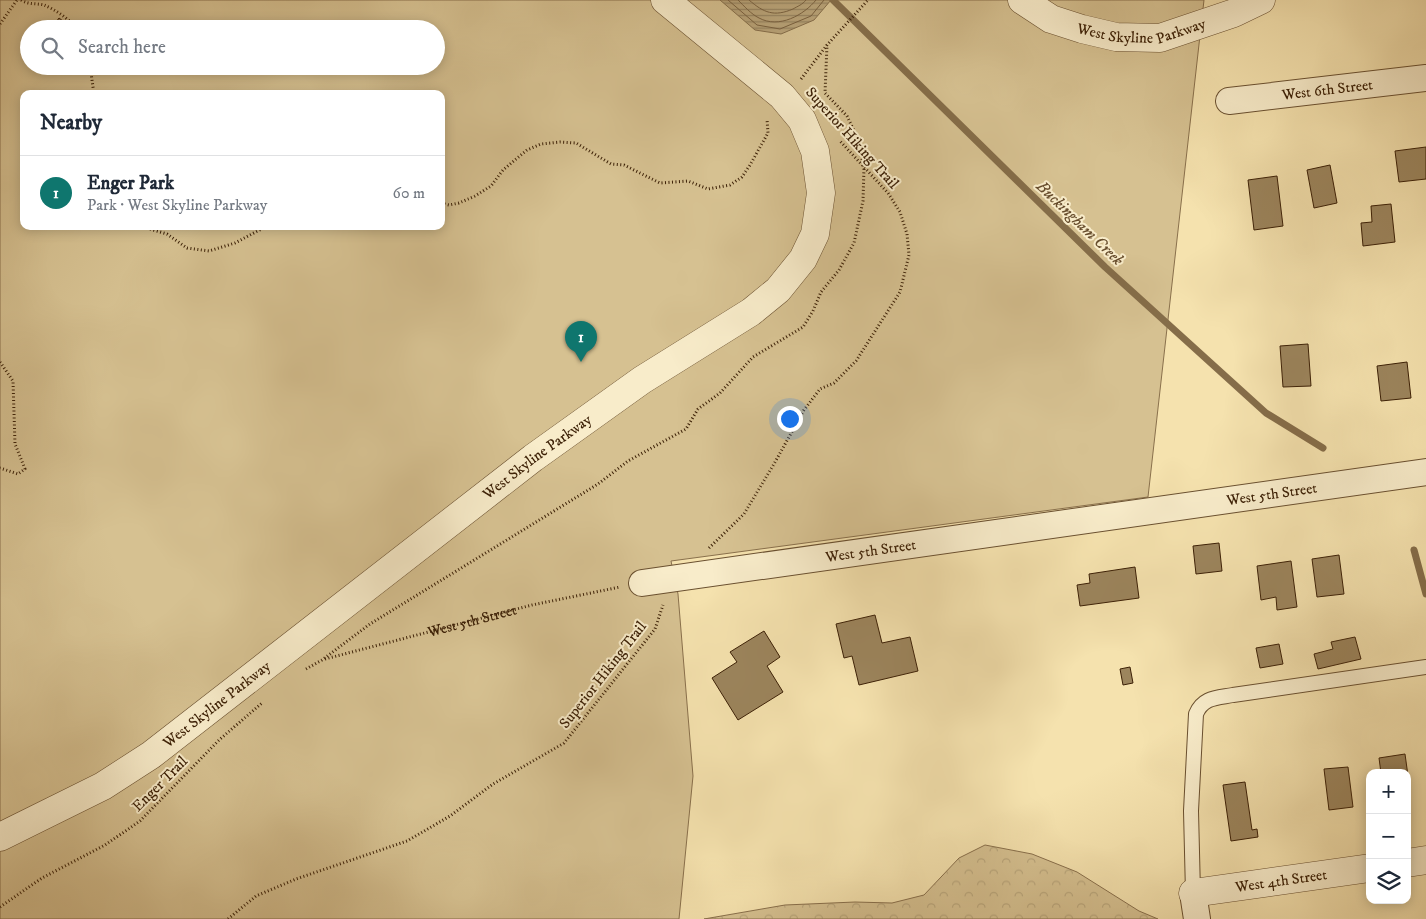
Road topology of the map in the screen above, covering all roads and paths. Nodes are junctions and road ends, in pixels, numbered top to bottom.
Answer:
1 (16, 0) edge
2 (21, 0) edge
3 (665, 0) edge
4 (868, 0) edge
5 (1022, 0) edge
6 (1261, 0) edge
7 (66, 20) edge
8 (0, 24) edge
9 (91, 75) edge
10 (806, 75) dead end
11 (1426, 78) edge
12 (93, 90) edge
13 (782, 96) junction
14 (1229, 101) dead end
15 (837, 138) dead end
16 (445, 204) edge
17 (154, 230) edge
18 (259, 230) edge
19 (0, 362) edge
20 (0, 468) edge
21 (1426, 472) edge
22 (680, 578) junction
23 (642, 583) joint
24 (1426, 667) edge
25 (299, 673) dead end
26 (267, 698) dead end
27 (0, 837) edge
28 (1426, 860) edge
29 (1411, 862) edge
30 (1366, 869) edge
31 (1193, 893) junction
32 (0, 907) edge
33 (228, 919) edge
34 (1197, 919) edge

1 - 8 path
2 - 7 path
3 - 13 street, West Skyline Parkway
4 - 10 path, Superior Hiking Trail
5 - 6 street, West Skyline Parkway
9 - 12 path
11 - 14 street, West 6th Street
13 - 16 path, Superior Hiking Trail
13 - 27 street, West Skyline Parkway
15 - 22 path, Superior Hiking Trail
17 - 18 path
19 - 20 path
21 - 22 street, West 5th Street
22 - 23 street, West 5th Street
22 - 33 path, Superior Hiking Trail
23 - 25 path, West 5th Street
24 - 31 lane
26 - 32 path, Enger Trail
28 - 29 street
30 - 31 street, West 4th Street
31 - 34 street

